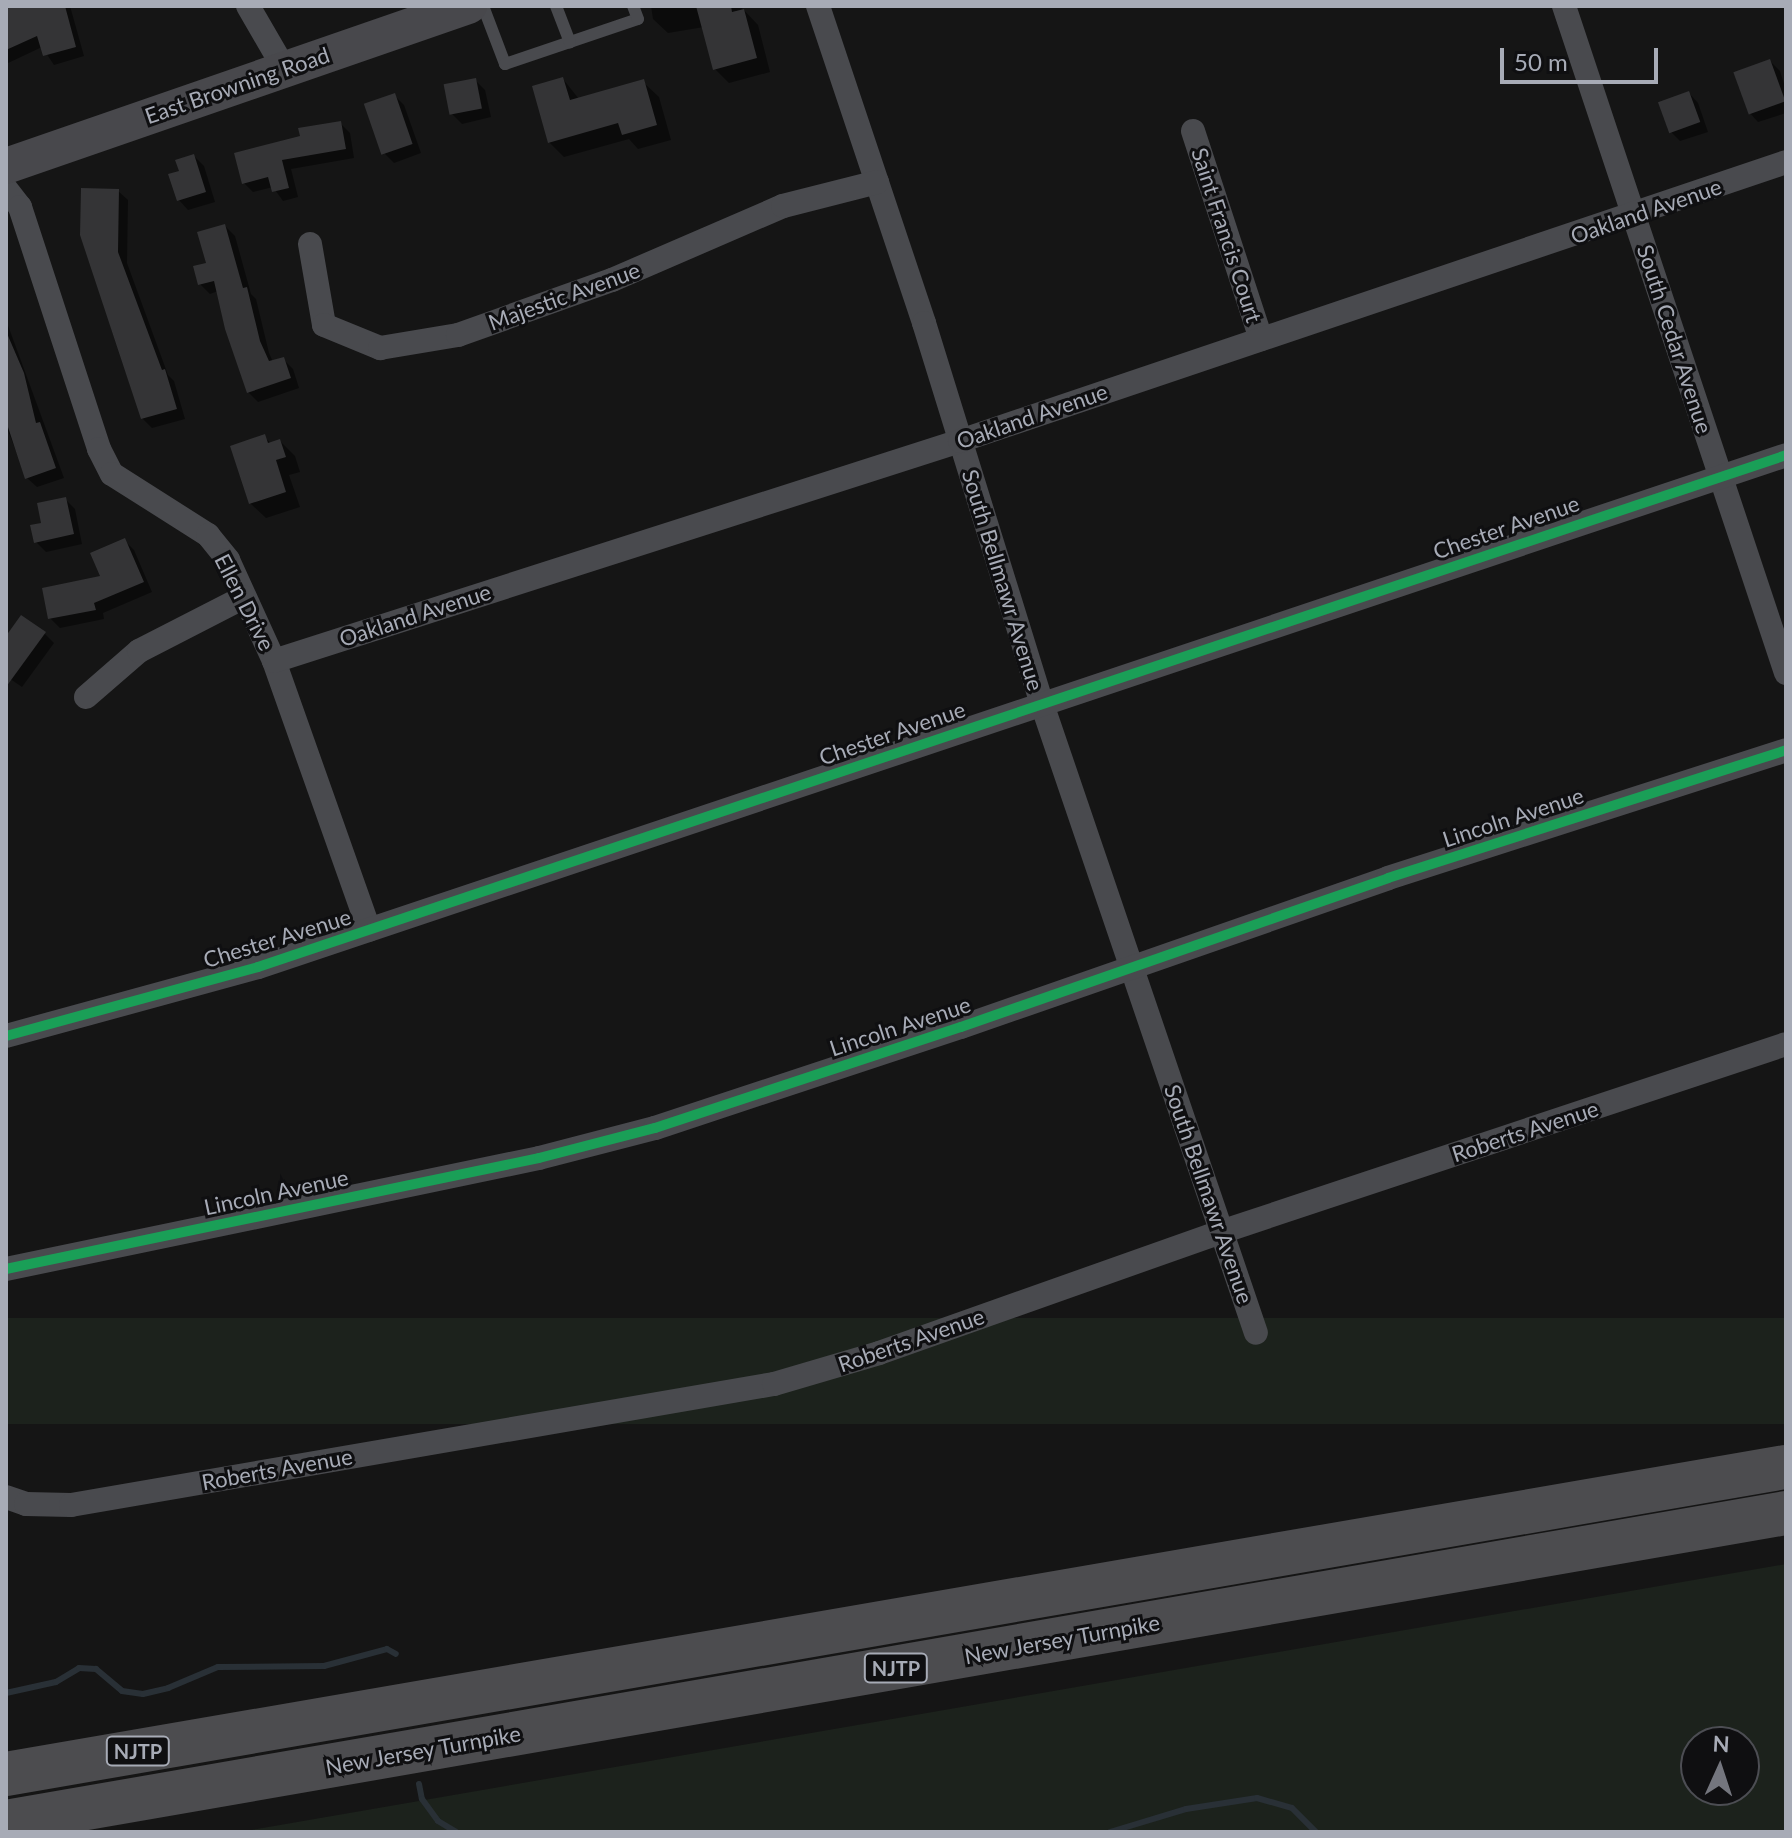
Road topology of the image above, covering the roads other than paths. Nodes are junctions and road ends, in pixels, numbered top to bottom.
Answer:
1 (248, 6) edge
2 (469, 6) edge
3 (483, 6) edge
4 (556, 6) edge
5 (633, 6) edge
6 (818, 6) edge
7 (1564, 6) edge
8 (570, 42) junction
9 (284, 68) junction
10 (1193, 131) dead end
11 (1786, 162) edge
12 (6, 166) edge
13 (877, 182) junction
14 (6, 189) edge
15 (1634, 216) junction
16 (310, 244) dead end
17 (1261, 339) junction
18 (960, 441) junction
19 (1786, 455) edge
20 (1720, 474) junction
21 (244, 597) junction
22 (274, 661) junction
23 (1786, 673) edge
24 (86, 697) dead end
25 (1042, 704) junction
26 (1786, 750) edge
27 (369, 930) junction
28 (1131, 967) junction
29 (6, 1036) edge
30 (1786, 1044) edge
31 (1221, 1232) junction
32 (6, 1269) edge
33 (1256, 1333) dead end
34 (1786, 1467) edge
35 (6, 1497) edge
36 (1786, 1513) edge
37 (270, 1728) junction
38 (6, 1755) edge
39 (6, 1774) edge
40 (80, 1809) junction
41 (6, 1822) edge
42 (6, 1829) edge

1 - 9 street
2 - 9 main road, East Browning Road
3 - 8 lane
4 - 8 lane
5 - 8 lane
6 - 13 street, South Bellmawr Avenue
7 - 15 street, South Cedar Avenue
9 - 12 main road, East Browning Road
10 - 17 street, Saint Francis Court
11 - 15 street, Oakland Avenue
13 - 16 street, Majestic Avenue
13 - 18 street, South Bellmawr Avenue
14 - 21 street, Ellen Drive
15 - 17 street, Oakland Avenue
15 - 20 street, South Cedar Avenue
17 - 18 street, Oakland Avenue
18 - 22 street, Oakland Avenue
18 - 25 street, South Bellmawr Avenue
19 - 20 street, Chester Avenue
20 - 23 street, South Cedar Avenue
20 - 25 street, Chester Avenue
21 - 22 street, Ellen Drive
21 - 24 street
22 - 27 street, Ellen Drive
25 - 27 street, Chester Avenue
25 - 28 street, South Bellmawr Avenue
26 - 28 street, Lincoln Avenue
27 - 29 street, Chester Avenue
28 - 31 street, South Bellmawr Avenue
28 - 32 street, Lincoln Avenue
30 - 31 street, Roberts Avenue
31 - 33 street, South Bellmawr Avenue
31 - 35 street, Roberts Avenue
34 - 37 highway, NJTP
36 - 40 highway, New Jersey Turnpike / NJTP
37 - 38 highway
37 - 39 highway, NJTP
40 - 41 highway, New Jersey Turnpike / NJTP
40 - 42 highway

